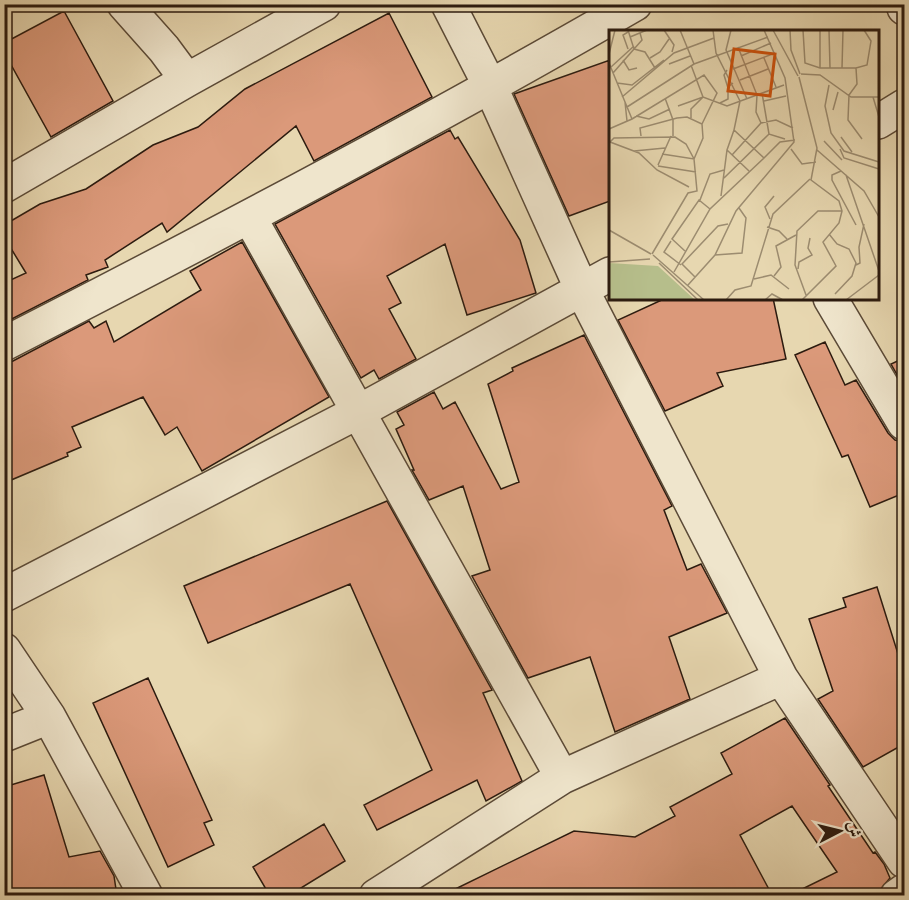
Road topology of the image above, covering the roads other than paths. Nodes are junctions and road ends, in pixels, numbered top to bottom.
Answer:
1 (124, 4) edge
2 (324, 4) edge
3 (448, 4) edge
4 (635, 4) edge
5 (187, 80) junction
6 (491, 88) junction
7 (904, 106) edge
8 (879, 121) edge
9 (4, 186) edge
10 (250, 218) junction
11 (609, 274) edge
12 (582, 290) junction
13 (831, 300) edge
14 (4, 344) edge
15 (358, 412) junction
16 (904, 423) edge
17 (4, 595) edge
18 (4, 650) edge
19 (781, 678) junction
20 (49, 717) junction
21 (4, 735) edge
22 (562, 777) junction
23 (904, 861) edge
24 (904, 891) edge
25 (146, 896) edge
26 (376, 896) edge
27 (897, 896) edge

1 - 5 street
2 - 5 street
3 - 6 street
4 - 6 street
5 - 9 street
6 - 10 street
6 - 12 street
7 - 8 street
10 - 14 street
10 - 15 street
11 - 12 street
12 - 15 street
12 - 19 street
13 - 16 street
15 - 17 street
15 - 22 street
18 - 20 street
19 - 22 street
19 - 23 street
20 - 21 street
20 - 25 street
22 - 26 street
24 - 27 street

